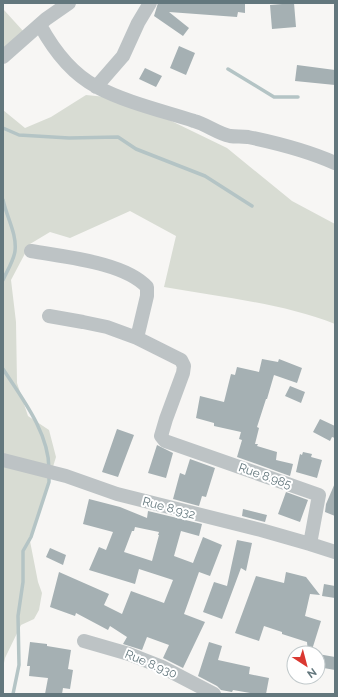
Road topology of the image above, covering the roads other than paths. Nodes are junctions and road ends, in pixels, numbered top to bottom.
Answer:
1 (69, 3) edge
2 (150, 3) edge
3 (40, 25) junction
4 (3, 57) edge
5 (96, 87) junction
6 (335, 163) edge
7 (31, 251) dead end
8 (49, 316) dead end
9 (137, 338) junction
10 (3, 460) edge
11 (310, 544) junction
12 (335, 552) edge
13 (84, 641) dead end
14 (214, 694) edge

1 - 3 street
2 - 5 street
3 - 4 street
3 - 5 street
5 - 6 street
7 - 9 street
8 - 9 street
9 - 11 street, Rue 8.985
10 - 11 street, Rue 8.932
11 - 12 street, Rue 8.932
13 - 14 street, Rue 8.930

